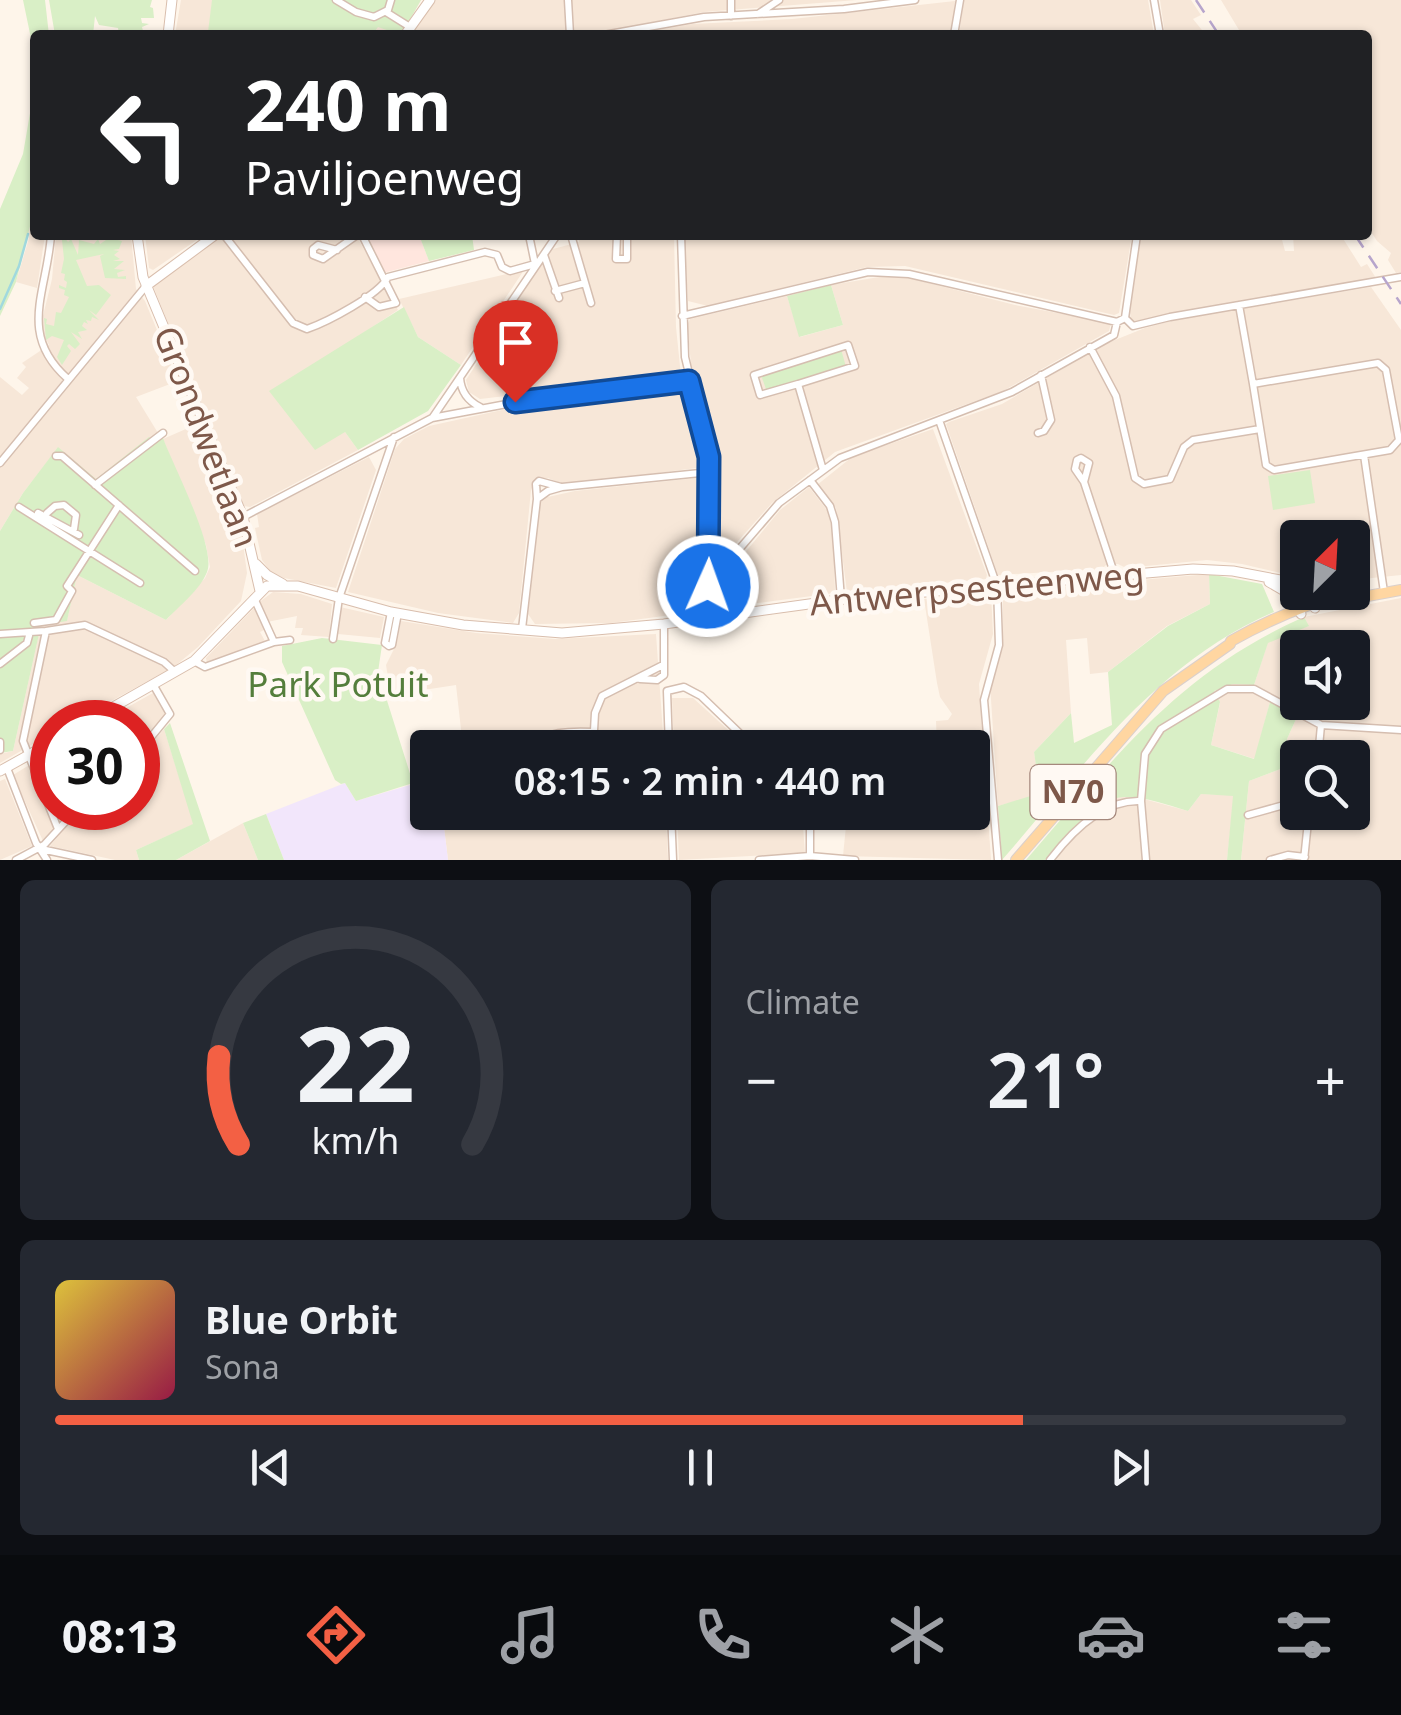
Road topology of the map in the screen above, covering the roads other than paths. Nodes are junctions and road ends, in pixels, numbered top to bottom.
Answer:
1 (172, 0) edge
2 (336, 0) edge
3 (391, 0) edge
4 (430, 0) edge
5 (568, 0) edge
6 (731, 0) edge
7 (778, 0) edge
8 (915, 0) edge
9 (960, 0) edge
10 (1154, 0) edge
11 (386, 12) junction
12 (758, 14) junction
13 (731, 16) junction
14 (169, 30) edge
15 (407, 30) edge
16 (409, 30) edge
17 (570, 30) edge
18 (632, 30) edge
19 (955, 30) edge
20 (1159, 30) edge
21 (50, 240) edge
22 (138, 240) edge
23 (208, 240) edge
24 (228, 240) edge
25 (352, 240) edge
26 (363, 240) edge
27 (529, 240) edge
28 (553, 240) edge
29 (573, 240) edge
30 (617, 240) edge
31 (627, 240) edge
32 (681, 240) edge
33 (1136, 240) edge
34 (337, 250) dead end
35 (543, 254) junction
36 (535, 264) junction
37 (1401, 277) edge
38 (585, 283) junction
39 (385, 284) junction
40 (146, 286) junction
41 (366, 297) junction
42 (591, 303) dead end
43 (1239, 305) junction
44 (682, 316) junction
45 (1121, 320) junction
46 (1090, 347) junction
47 (1041, 375) junction
48 (460, 378) junction
49 (68, 379) junction
50 (689, 381) junction
51 (798, 384) junction
52 (1253, 384) junction
53 (481, 408) junction
54 (432, 418) junction
55 (939, 420) junction
56 (1260, 429) junction
57 (163, 433) dead end
58 (1038, 433) dead end
59 (394, 437) junction
60 (372, 449) junction
61 (1364, 455) junction
62 (56, 456) dead end
63 (0, 463) edge
64 (383, 467) junction
65 (822, 470) junction
66 (710, 472) junction
67 (810, 480) junction
68 (1084, 482) dead end
69 (95, 486) junction
70 (562, 488) junction
71 (538, 499) junction
72 (119, 506) junction
73 (19, 508) dead end
74 (42, 515) junction
75 (243, 517) junction
76 (56, 526) junction
77 (90, 551) junction
78 (254, 562) junction
79 (195, 571) dead end
80 (1115, 576) junction
81 (1260, 576) junction
82 (1280, 580) edge
83 (140, 583) dead end
84 (284, 584) junction
85 (708, 586) junction
86 (996, 586) junction
87 (1401, 586) edge
88 (1384, 589) junction
89 (1370, 590) edge
90 (1370, 592) edge
91 (257, 594) junction
92 (339, 598) junction
93 (841, 600) junction
94 (1300, 611) joint
95 (686, 621) junction
96 (34, 623) dead end
97 (664, 624) junction
98 (522, 630) junction
99 (46, 631) junction
100 (30, 632) junction
101 (0, 634) edge
102 (290, 640) dead end
103 (332, 640) dead end
104 (274, 642) junction
105 (194, 661) junction
106 (0, 664) edge
107 (663, 665) junction
108 (176, 673) junction
109 (640, 680) junction
110 (154, 686) junction
111 (128, 700) edge
112 (1321, 725) junction
113 (160, 726) edge
114 (593, 730) edge
115 (668, 730) edge
116 (735, 730) edge
117 (1401, 730) edge
118 (1320, 740) edge
119 (0, 742) edge
120 (0, 750) edge
121 (28, 756) junction
122 (30, 761) edge
123 (3, 770) edge
124 (1141, 801) junction
125 (1280, 807) edge
126 (1248, 815) dead end
127 (58, 830) edge
128 (672, 830) edge
129 (808, 830) edge
130 (1307, 830) edge
131 (40, 849) junction
132 (810, 856) junction
133 (1304, 858) edge
134 (20, 859) edge
135 (48, 860) edge
136 (92, 860) edge
137 (673, 860) edge
138 (759, 860) edge
139 (855, 860) edge
140 (998, 860) edge
141 (1016, 860) edge
142 (1050, 860) edge
143 (1146, 860) edge
144 (1270, 860) edge

1 - 14 main road
2 - 11 street
3 - 11 street
4 - 16 main road
5 - 17 street
6 - 13 street
7 - 12 street
8 - 12 street
9 - 19 street
10 - 20 street
11 - 15 street
12 - 13 street
13 - 18 street
21 - 49 street
22 - 40 main road, Grondwetlaan
23 - 40 main road
24 - 41 street
25 - 34 street
26 - 39 street
27 - 36 street
28 - 35 street
29 - 38 street
30 - 31 street
32 - 44 street
33 - 45 street
35 - 36 street
35 - 38 street
36 - 39 street
36 - 48 street
37 - 43 street
38 - 42 street
39 - 41 street
39 - 41 street
40 - 49 street
40 - 75 main road, Grondwetlaan
43 - 45 street
43 - 52 street
44 - 45 street
44 - 50 street
45 - 46 street
46 - 47 street
46 - 56 street
47 - 55 street
47 - 58 street
48 - 53 street
48 - 54 street
49 - 63 street
50 - 53 street
50 - 66 street
51 - 51 street
51 - 65 street
52 - 56 street
52 - 61 street
53 - 54 street
54 - 59 street
55 - 65 street
55 - 86 street
56 - 61 street
57 - 69 street
59 - 60 street
59 - 64 street
60 - 64 street
60 - 75 street
61 - 88 street
62 - 69 street
64 - 92 street
65 - 67 street
66 - 70 street
66 - 85 street
67 - 85 street
67 - 93 street
68 - 80 street
69 - 72 street
70 - 71 street
70 - 71 street
71 - 98 street
72 - 77 street
72 - 79 street
73 - 74 street
74 - 76 street
74 - 76 street
75 - 78 main road, Grondwetlaan
76 - 77 street
77 - 83 street
77 - 96 street
78 - 84 main road
78 - 91 main road, Grondwetlaan
80 - 81 main road, Antwerpsesteenweg
80 - 86 main road, Antwerpsesteenweg
81 - 82 main road, Antwerpsesteenweg
81 - 94 main road
84 - 91 main road, Antwerpsesteenweg
84 - 92 main road, Antwerpsesteenweg
85 - 95 street
86 - 93 main road, Antwerpsesteenweg
86 - 140 street
87 - 88 main road, N70
88 - 89 main road, N70
88 - 90 main road, N70
91 - 104 street
91 - 105 main road
92 - 98 main road, Antwerpsesteenweg
92 - 103 street
93 - 95 main road, Antwerpsesteenweg
94 - 141 main road, N70
95 - 97 main road, Antwerpsesteenweg
97 - 98 main road, Antwerpsesteenweg
97 - 107 street
99 - 100 street
99 - 108 street
99 - 121 street
100 - 101 street
100 - 106 street
102 - 104 street
104 - 105 street
105 - 108 main road
107 - 109 street
107 - 109 street
108 - 110 main road
109 - 114 street
110 - 111 main road
110 - 113 street
112 - 117 street
112 - 118 street
112 - 124 street
115 - 116 street
119 - 120 street
121 - 122 street
121 - 123 main road
123 - 131 street
124 - 142 street
124 - 143 street
125 - 126 street
127 - 131 street
128 - 137 street
129 - 132 street
130 - 133 street
131 - 134 street
131 - 135 street
131 - 136 street
132 - 138 street
132 - 139 street
133 - 144 street

